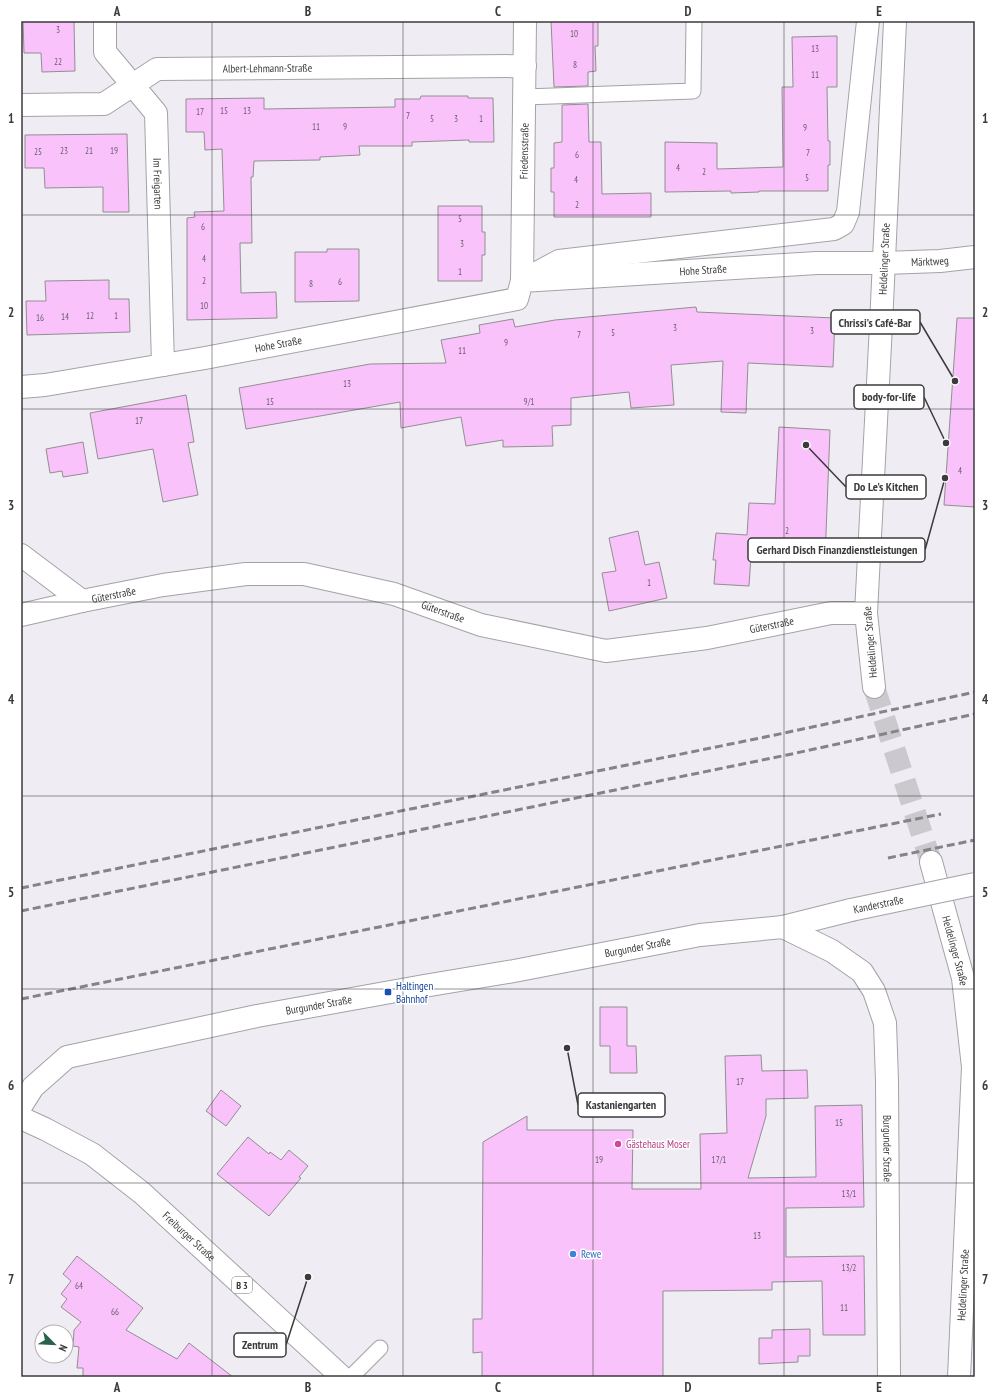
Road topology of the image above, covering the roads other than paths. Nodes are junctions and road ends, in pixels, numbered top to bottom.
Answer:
1 (105, 21) edge
2 (525, 21) edge
3 (694, 21) edge
4 (868, 21) edge
5 (895, 21) edge
6 (525, 66) junction
7 (133, 85) junction
8 (525, 97) junction
9 (21, 105) edge
10 (975, 257) edge
11 (884, 263) junction
12 (522, 281) junction
13 (162, 365) junction
14 (21, 387) edge
15 (21, 555) edge
16 (82, 601) junction
17 (866, 613) junction
18 (21, 615) edge
19 (874, 687) tunnel mouth
20 (931, 862) tunnel mouth
21 (975, 884) edge
22 (784, 927) junction
23 (21, 1106) edge
24 (21, 1118) edge
25 (380, 1348) dead end
26 (342, 1377) edge
27 (351, 1377) edge
28 (889, 1377) edge
29 (959, 1377) edge

1 - 7 street, Im Freigarten
2 - 6 street, Friedensstraße
3 - 8 lane
4 - 12 street
5 - 11 street, Heldelinger Straße
6 - 7 street, Albert-Lehmann-Straße
6 - 8 street, Friedensstraße
7 - 9 street, Albert-Lehmann-Straße
7 - 13 street, Im Freigarten
8 - 12 street, Friedensstraße
10 - 11 street, Märktweg
11 - 12 street, Hohe Straße
11 - 17 street, Heldelinger Straße
12 - 13 street, Hohe Straße
13 - 14 street, Hohe Straße
15 - 16 street
16 - 17 street, Güterstraße
16 - 18 street, Güterstraße
17 - 19 street, Heldelinger Straße
20 - 29 street, Heldelinger Straße
21 - 22 street, Kanderstraße, bridge
22 - 23 street, Burgunder Straße
22 - 28 street, Burgunder Straße
24 - 26 street, Freiburger Straße / B 3
25 - 27 lane

